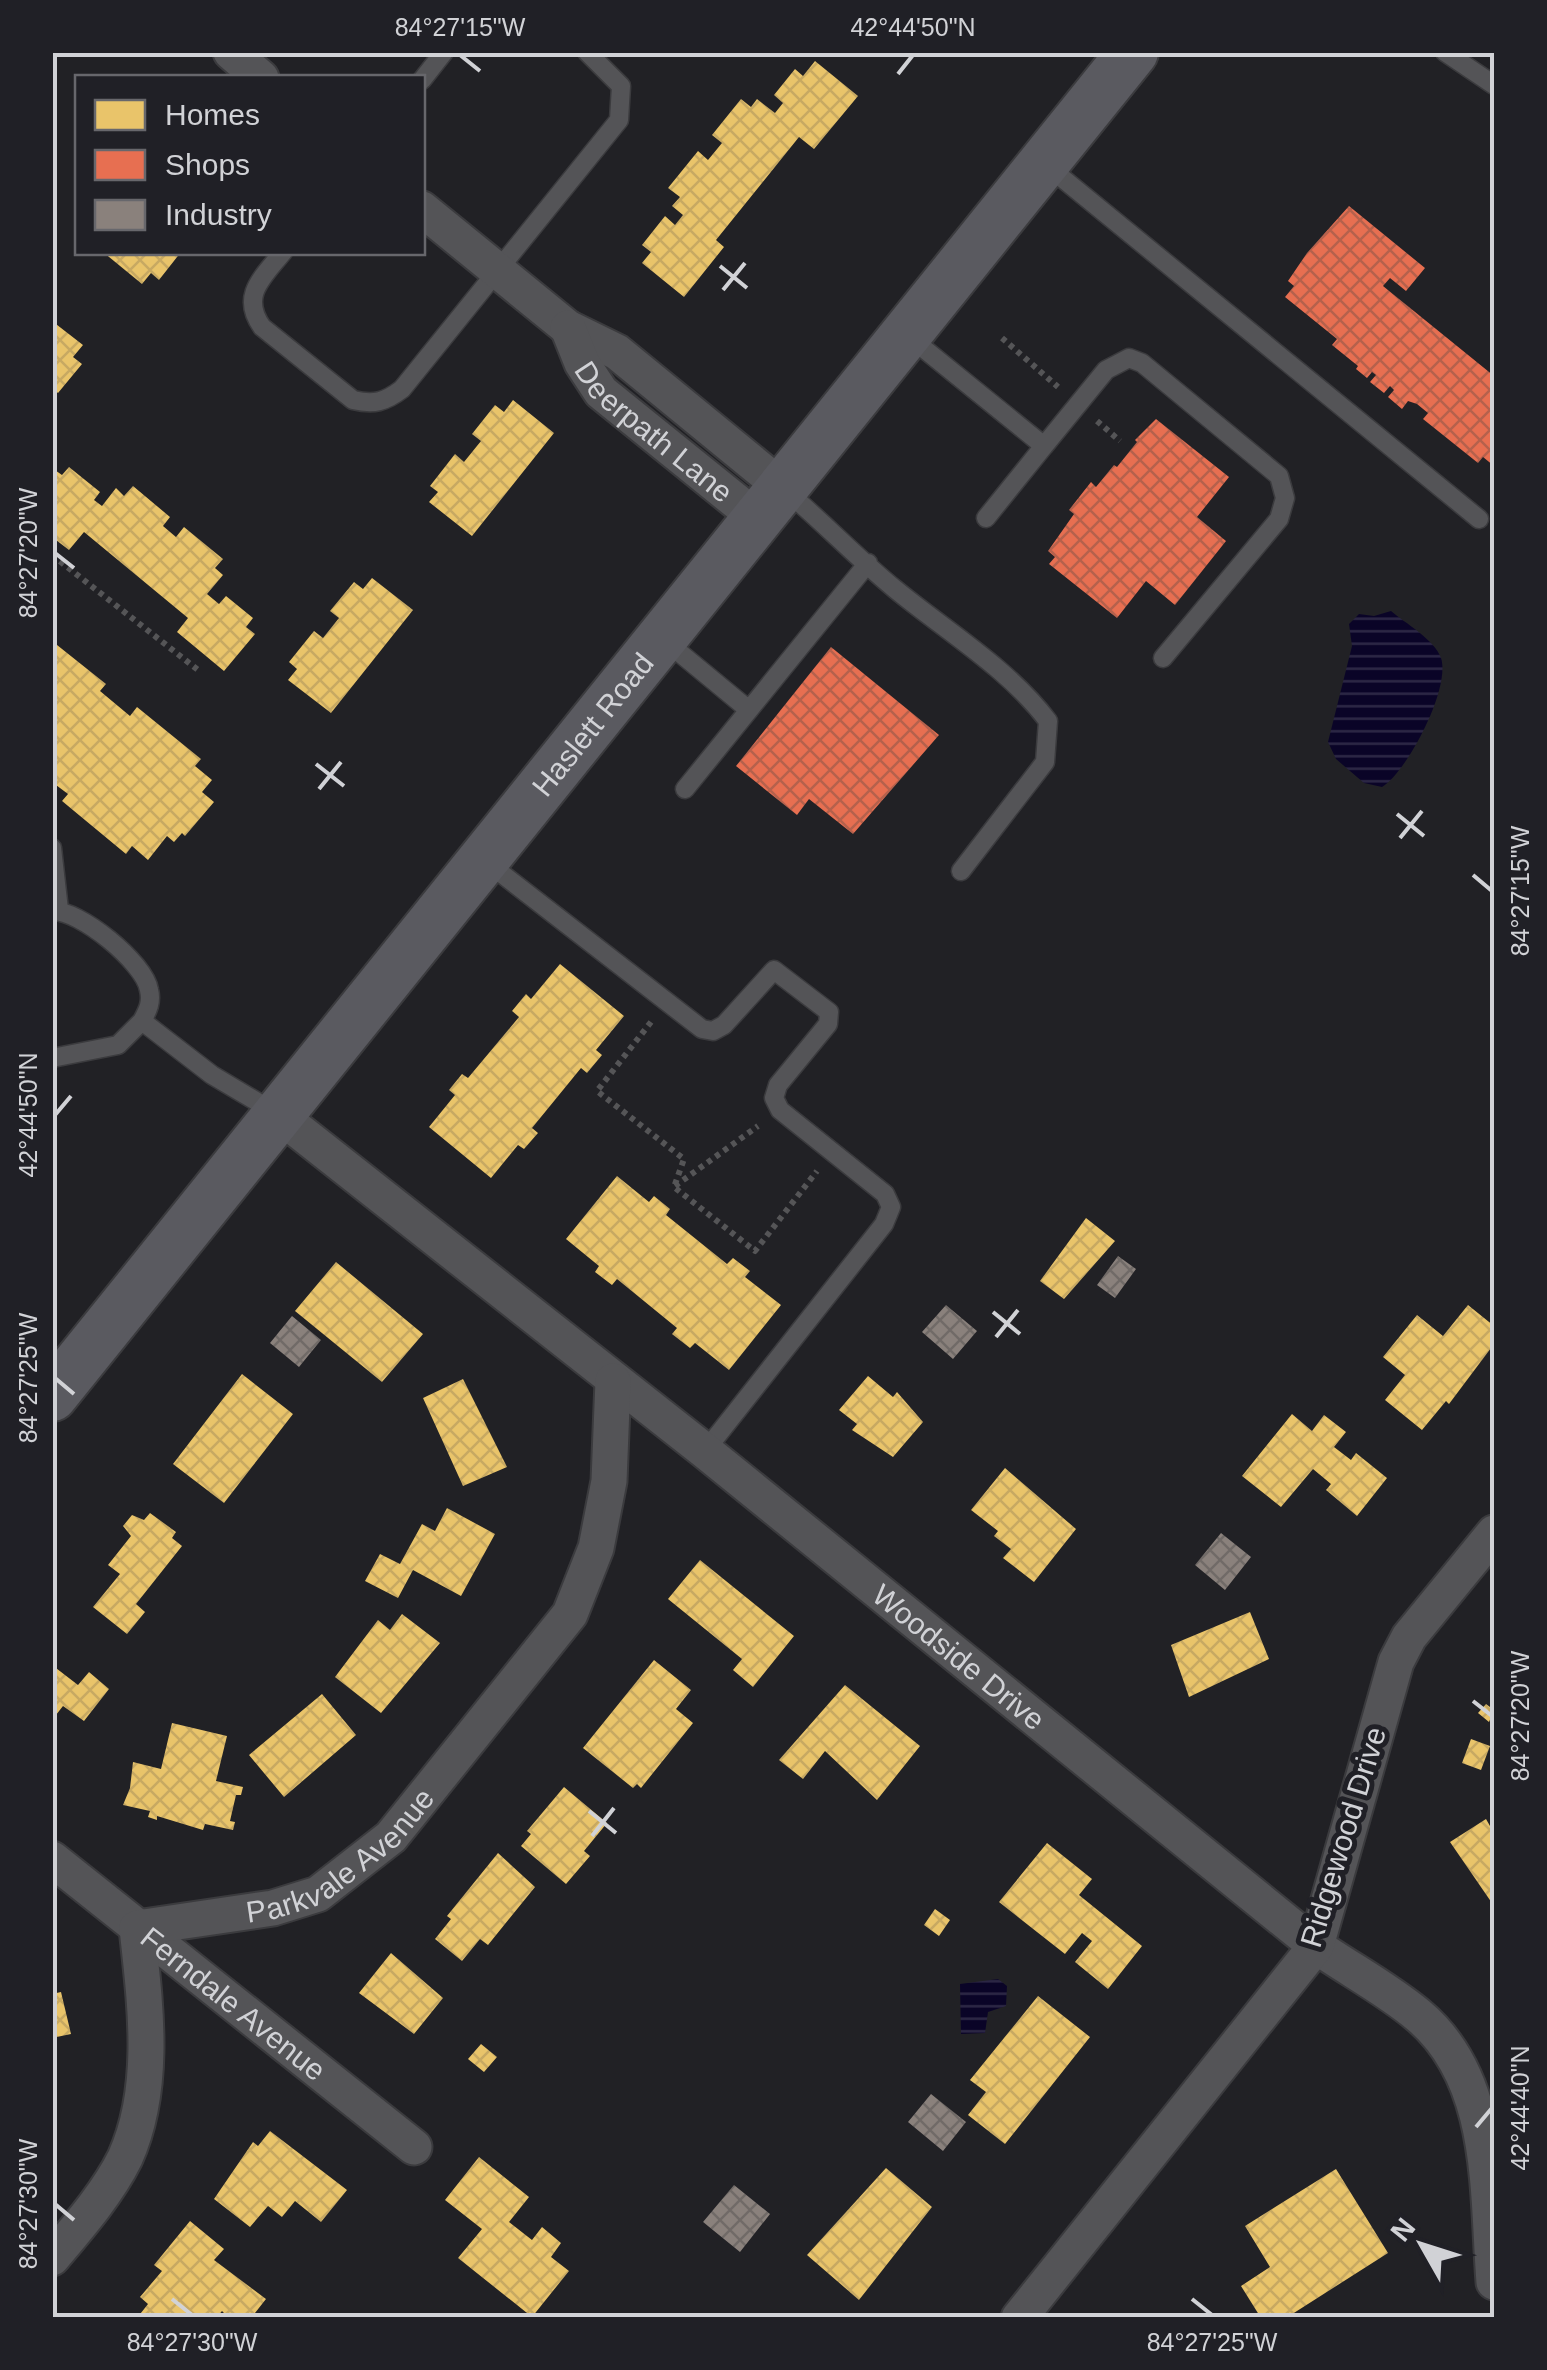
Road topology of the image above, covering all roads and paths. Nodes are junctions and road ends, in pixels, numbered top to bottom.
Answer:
1 (444, 52) edge
2 (587, 52) edge
3 (1133, 52) edge
4 (1445, 52) edge
5 (232, 53) edge
6 (258, 75) edge
7 (425, 76) edge
8 (1494, 85) edge
9 (1045, 164) junction
10 (425, 211) edge
11 (281, 255) edge
12 (499, 270) junction
13 (907, 335) junction
14 (1044, 446) junction
15 (771, 504) junction
16 (986, 518) dead end
17 (1479, 519) dead end
18 (52, 555) edge
19 (868, 563) junction
20 (662, 638) junction
21 (1163, 658) dead end
22 (198, 670) dead end
23 (749, 710) junction
24 (685, 789) dead end
25 (52, 848) edge
26 (484, 859) junction
27 (961, 871) dead end
28 (56, 910) edge
29 (667, 1001) junction
30 (142, 1021) junction
31 (52, 1058) edge
32 (780, 1110) junction
33 (280, 1116) junction
34 (832, 1152) junction
35 (674, 1187) junction
36 (613, 1381) junction
37 (52, 1396) edge
38 (705, 1451) junction
39 (1494, 1533) edge
40 (52, 1859) edge
41 (137, 1928) junction
42 (1316, 1946) junction
43 (414, 2148) dead end
44 (52, 2258) edge
45 (1494, 2282) edge
46 (1019, 2318) edge

1 - 7 lane
2 - 12 lane
3 - 9 main road, Haslett Road
4 - 8 lane
5 - 6 street
9 - 13 main road, Haslett Road
9 - 17 lane
10 - 12 street, Deerpath Lane
11 - 12 lane
12 - 15 street, Deerpath Lane
13 - 14 lane
13 - 15 main road, Haslett Road
14 - 16 lane
14 - 21 lane
15 - 19 lane
15 - 20 main road, Haslett Road
18 - 22 path
19 - 23 lane
19 - 27 lane
20 - 23 lane
20 - 26 main road, Haslett Road
23 - 24 lane
25 - 28 lane
26 - 29 lane
26 - 33 main road, Haslett Road
28 - 30 lane
29 - 32 lane
29 - 35 path
30 - 31 lane
30 - 33 lane
32 - 34 lane
32 - 35 path
33 - 36 street, Woodside Drive
33 - 37 main road, Haslett Road
34 - 35 path
34 - 38 lane
36 - 38 street, Woodside Drive
36 - 41 street, Parkvale Avenue
38 - 42 street, Woodside Drive
39 - 42 street, Ridgewood Drive
40 - 41 street, Ferndale Avenue
41 - 43 street, Ferndale Avenue
41 - 44 street
42 - 45 street, Woodside Drive
42 - 46 street, Ridgewood Drive

